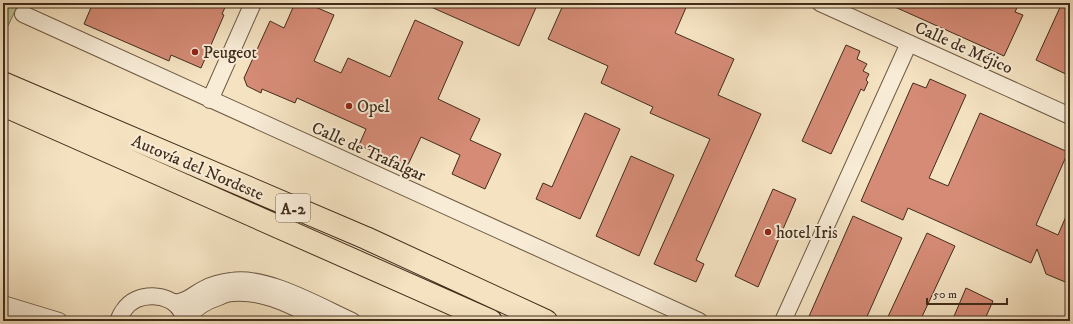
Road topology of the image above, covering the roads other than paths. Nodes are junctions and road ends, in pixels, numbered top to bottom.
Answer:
1 (253, 3) edge
2 (820, 3) edge
3 (23, 14) dead end
4 (909, 43) junction
5 (3, 82) edge
6 (210, 100) junction
7 (3, 105) edge
8 (34, 108) junction
9 (1070, 116) edge
10 (852, 169) junction
11 (174, 303) junction
12 (3, 304) edge
13 (3, 317) edge
14 (187, 320) edge
15 (16, 321) edge
16 (60, 321) edge
17 (118, 321) edge
18 (323, 321) edge
19 (352, 321) edge
20 (491, 321) edge
21 (546, 321) edge
22 (699, 321) edge
23 (772, 321) edge
24 (784, 321) edge
25 (795, 321) edge

1 - 6 street
2 - 4 street, Calle de Méjico
3 - 6 street, Calle de Trafalgar
4 - 9 street, Calle de Méjico
4 - 10 street
5 - 8 highway
6 - 22 street, Calle de Trafalgar
7 - 8 highway, Autovía del Nordeste / A-2
8 - 20 highway, Autovía del Nordeste / A-2
8 - 21 highway, Autovía del Nordeste / A-2
10 - 23 street
10 - 24 street
10 - 25 street
11 - 14 street
11 - 17 street
11 - 19 street
12 - 16 street
13 - 15 street
14 - 18 street

